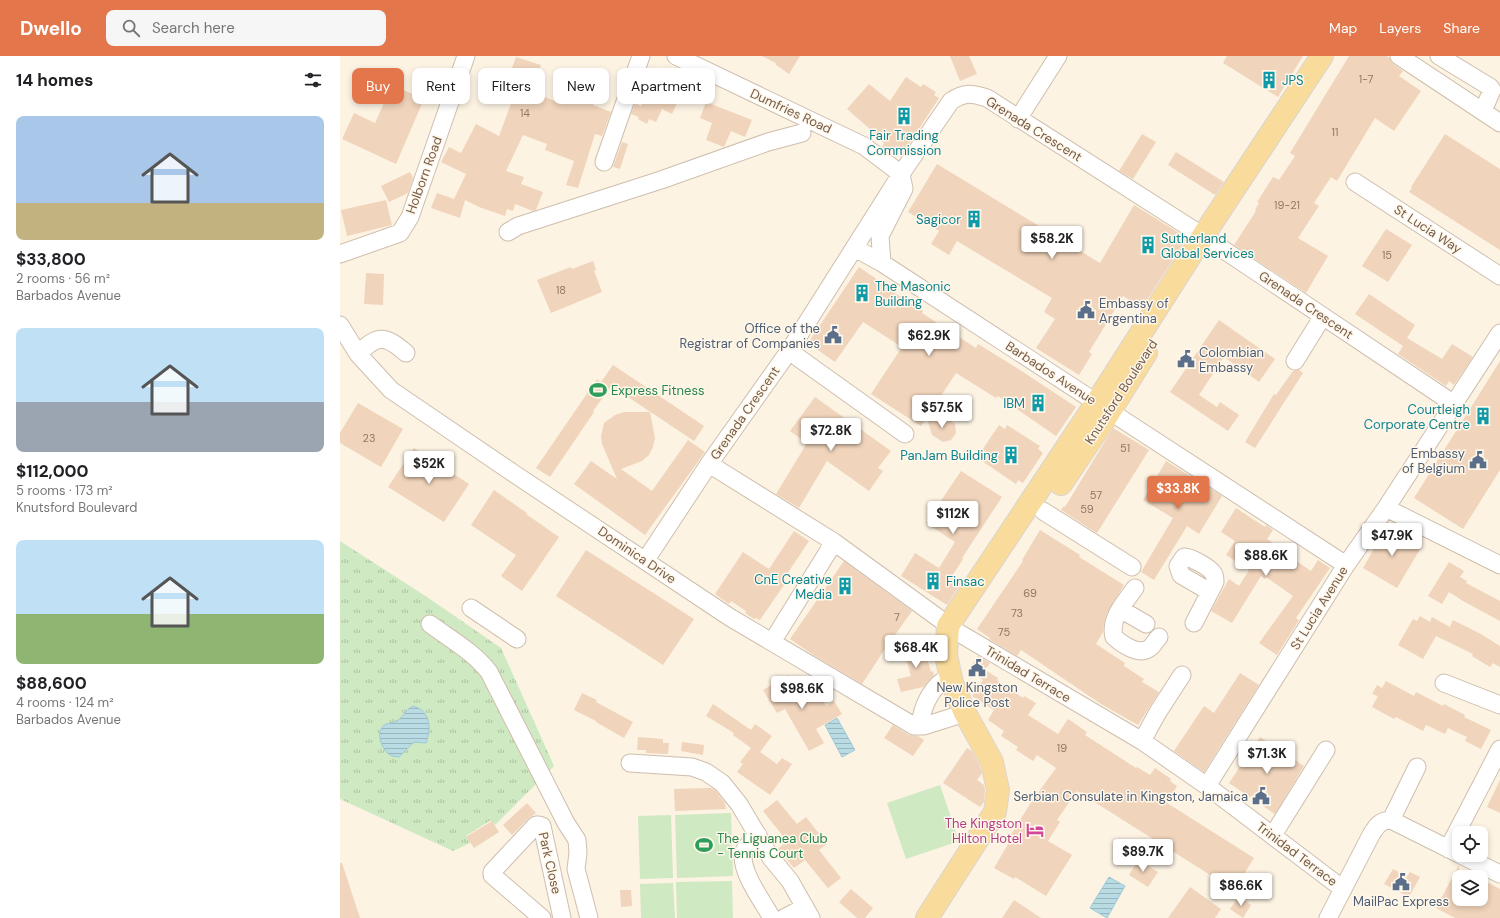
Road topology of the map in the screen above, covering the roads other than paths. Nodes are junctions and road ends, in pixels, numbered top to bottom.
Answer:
1 (466, 56) edge
2 (641, 56) edge
3 (676, 56) edge
4 (1058, 56) edge
5 (1322, 56) edge
6 (1337, 56) edge
7 (1399, 56) edge
8 (1439, 56) edge
9 (1482, 111) junction
10 (1018, 119) junction
11 (1500, 123) edge
12 (802, 133) dead end
13 (604, 162) dead end
14 (901, 174) junction
15 (1356, 182) dead end
16 (508, 232) dead end
17 (1209, 240) junction
18 (855, 248) junction
19 (340, 254) edge
20 (882, 262) junction
21 (1500, 276) edge
22 (1323, 316) junction
23 (340, 325) edge
24 (1500, 333) edge
25 (789, 351) junction
26 (406, 353) dead end
27 (358, 354) junction
28 (1295, 361) dead end
29 (1454, 404) junction
30 (1104, 407) junction
31 (905, 434) dead end
32 (709, 464) junction
33 (1386, 508) junction
34 (1043, 511) junction
35 (834, 542) junction
36 (645, 561) junction
37 (1346, 565) junction
38 (1500, 565) edge
39 (1132, 567) dead end
40 (1135, 588) dead end
41 (1210, 592) dead end
42 (471, 608) dead end
43 (1120, 609) junction
44 (1194, 623) dead end
45 (430, 624) dead end
46 (1146, 624) dead end
47 (954, 630) junction
48 (1158, 637) dead end
49 (517, 639) dead end
50 (772, 642) junction
51 (950, 672) junction
52 (1182, 675) dead end
53 (1444, 683) dead end
54 (1500, 705) edge
55 (965, 713) junction
56 (920, 726) junction
57 (1142, 741) junction
58 (1500, 748) edge
59 (1326, 750) dead end
60 (630, 763) dead end
61 (1417, 767) dead end
62 (1207, 786) junction
63 (1391, 820) junction
64 (1467, 826) edge
65 (758, 835) junction
66 (1273, 835) junction
67 (1452, 851) edge
68 (1475, 862) edge
69 (1500, 874) edge
70 (1343, 889) junction
71 (808, 912) edge
72 (542, 918) edge
73 (562, 918) edge
74 (589, 918) edge
75 (772, 918) edge
76 (784, 918) edge
77 (927, 918) edge
78 (1328, 918) edge

1 - 19 street, Holborn Road
2 - 13 street
3 - 14 street, Dumfries Road
4 - 10 street
5 - 17 main road, Knutsford Boulevard
6 - 17 main road, Knutsford Boulevard
7 - 9 street
8 - 9 street
9 - 11 street
10 - 14 street, Grenada Crescent
10 - 17 street, Grenada Crescent
12 - 16 street
14 - 18 street, Grenada Crescent
14 - 20 street
15 - 21 street, St Lucia Way
17 - 22 street, Grenada Crescent
17 - 30 main road, Knutsford Boulevard
18 - 20 street, Barbados Avenue
18 - 25 street, Grenada Crescent
20 - 30 street, Barbados Avenue
22 - 28 street
22 - 29 street, Grenada Crescent
23 - 27 street, Dominica Drive
24 - 29 street, St Lucia Avenue
25 - 31 street
25 - 32 street, Grenada Crescent
26 - 27 street
27 - 36 street, Dominica Drive
29 - 33 street, St Lucia Avenue
30 - 34 main road, Knutsford Boulevard
30 - 37 street, Barbados Avenue
30 - 47 main road, Knutsford Boulevard
32 - 35 street, Trinidad Terrace
32 - 36 street, Grenada Crescent
33 - 37 street, St Lucia Avenue
33 - 38 street
34 - 39 street
34 - 47 main road, Knutsford Boulevard
35 - 47 street, Trinidad Terrace
35 - 50 street
36 - 50 street, Dominica Drive
37 - 62 street, St Lucia Avenue
40 - 43 street
41 - 44 street
42 - 49 street
43 - 46 street
43 - 48 street
45 - 74 street
47 - 51 main road, Knutsford Boulevard
47 - 57 street, Trinidad Terrace
50 - 56 street, Dominica Drive
51 - 55 main road, Knutsford Boulevard
51 - 56 street
52 - 57 street
53 - 54 street
55 - 56 street
55 - 77 main road, Knutsford Boulevard
57 - 62 street, Trinidad Terrace
58 - 64 street
59 - 66 street
60 - 65 street
61 - 63 street
62 - 66 street, Trinidad Terrace
63 - 67 street
63 - 70 street
65 - 71 street
65 - 75 street
66 - 70 street, Trinidad Terrace
68 - 69 street
70 - 78 street
71 - 76 street
72 - 73 street, Park Close

